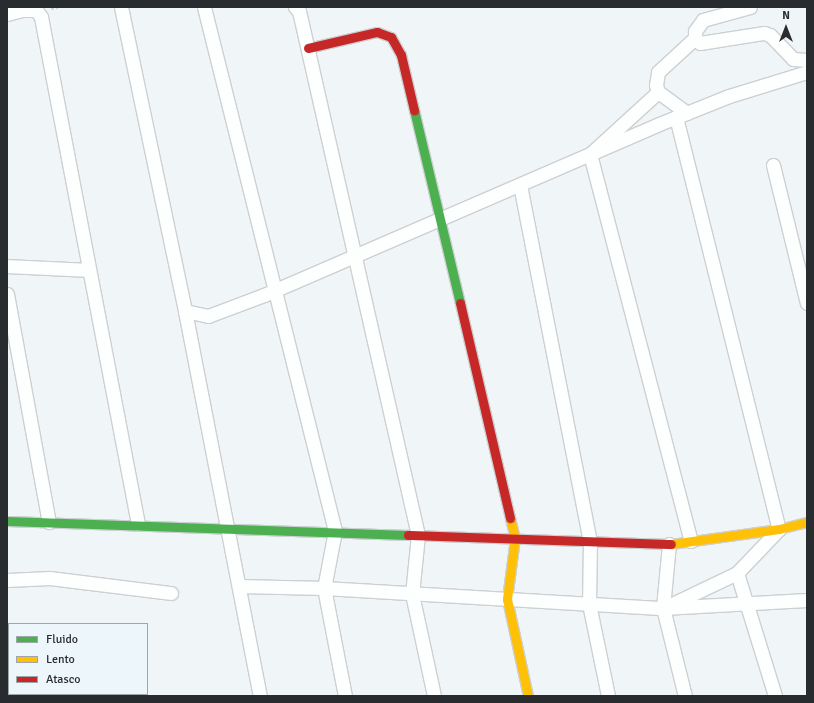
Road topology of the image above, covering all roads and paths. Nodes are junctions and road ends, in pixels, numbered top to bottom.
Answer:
1 (121, 7) edge
2 (204, 7) edge
3 (295, 7) edge
4 (750, 7) edge
5 (7, 14) edge
6 (695, 38) junction
7 (308, 48) junction
8 (807, 60) edge
9 (807, 72) edge
10 (658, 92) junction
11 (682, 115) junction
12 (590, 154) junction
13 (773, 165) dead end
14 (520, 185) junction
15 (440, 220) junction
16 (355, 256) junction
17 (7, 266) edge
18 (89, 270) junction
19 (275, 291) junction
20 (7, 294) edge
21 (807, 303) edge
22 (185, 311) junction
23 (7, 521) edge
24 (49, 522) junction
25 (807, 522) edge
26 (138, 524) junction
27 (227, 527) junction
28 (779, 529) junction
29 (335, 531) junction
30 (418, 534) junction
31 (515, 538) junction
32 (590, 541) junction
33 (691, 541) junction
34 (669, 544) junction
35 (737, 573) junction
36 (7, 580) edge
37 (239, 586) junction
38 (324, 588) junction
39 (171, 593) dead end
40 (412, 594) junction
41 (507, 599) junction
42 (807, 600) edge
43 (589, 604) junction
44 (747, 604) junction
45 (663, 608) junction
46 (260, 696) edge
47 (345, 696) edge
48 (434, 696) edge
49 (528, 696) edge
50 (608, 696) edge
51 (685, 696) edge
52 (775, 696) edge

1 - 22 street
2 - 19 street
3 - 7 street
4 - 6 street
5 - 18 street
6 - 8 street
6 - 10 street
7 - 15 street
7 - 16 street
9 - 11 street
10 - 11 street
10 - 12 street
11 - 12 street
11 - 28 street
12 - 14 street
12 - 33 street
13 - 21 street
14 - 15 street
14 - 32 street
15 - 16 street
15 - 31 street
16 - 19 street
16 - 30 street
17 - 18 street
18 - 26 street
19 - 22 street
19 - 29 street
20 - 24 street
22 - 27 street
23 - 24 street
24 - 26 street
25 - 28 street
26 - 27 street
27 - 29 street
27 - 37 street
28 - 33 street
28 - 35 street
29 - 30 street
29 - 38 street
30 - 31 street
30 - 40 street
31 - 32 street
31 - 41 street
32 - 34 street
32 - 43 street
33 - 34 street
34 - 45 street
35 - 44 street
35 - 45 street
36 - 39 street
37 - 38 street
37 - 46 street
38 - 40 street
38 - 47 street
40 - 41 street
40 - 48 street
41 - 43 street
41 - 49 street
42 - 44 street
43 - 45 street
43 - 50 street
44 - 45 street
44 - 52 street
45 - 51 street

